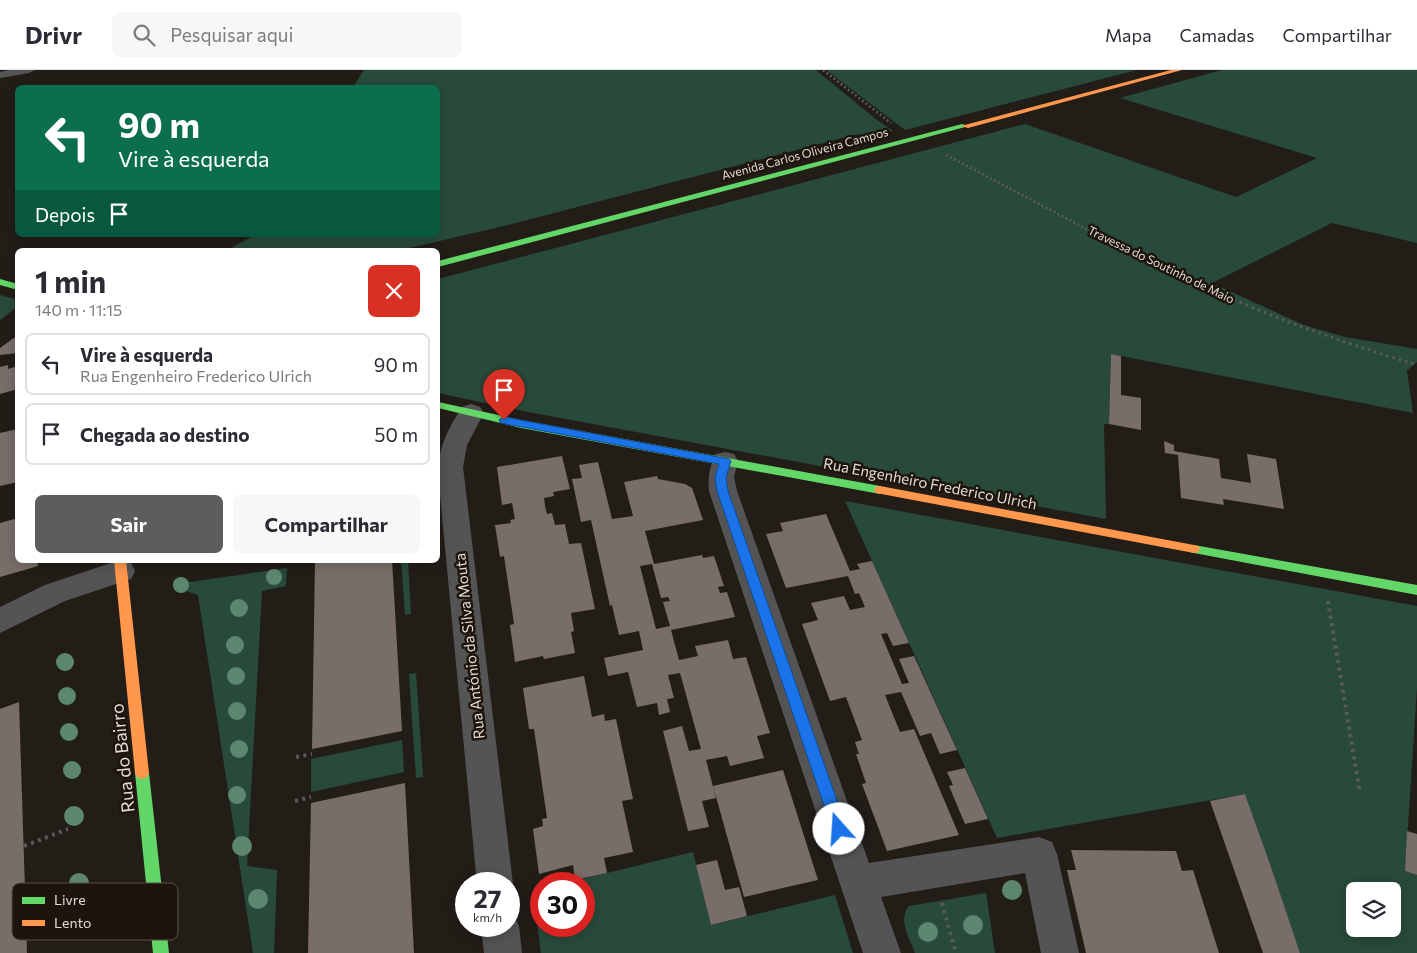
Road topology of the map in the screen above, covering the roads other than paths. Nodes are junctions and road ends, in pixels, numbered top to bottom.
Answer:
1 (29, 70) edge
2 (1179, 70) edge
3 (0, 75) edge
4 (440, 263) edge
5 (0, 282) edge
6 (15, 286) edge
7 (440, 405) edge
8 (471, 413) junction
9 (725, 461) junction
10 (120, 566) edge
11 (1417, 590) edge
12 (0, 621) edge
13 (494, 872) edge
14 (154, 883) edge
15 (858, 883) junction
16 (501, 937) edge
17 (160, 940) edge
18 (161, 953) edge
19 (503, 953) edge
20 (882, 953) edge
21 (1060, 953) edge

1 - 3 lane
2 - 4 street, Avenida Carlos Oliveira Campos
5 - 6 street
7 - 8 street, Rua Engenheiro Frederico Ulrich
8 - 9 street, Rua Engenheiro Frederico Ulrich
8 - 13 street, Rua António da Silva Mouta
9 - 11 street, Rua Engenheiro Frederico Ulrich
9 - 15 street
10 - 12 street
10 - 14 street, Rua do Bairro
15 - 20 street
15 - 21 street
16 - 19 street
17 - 18 street, Rua do Bairro

